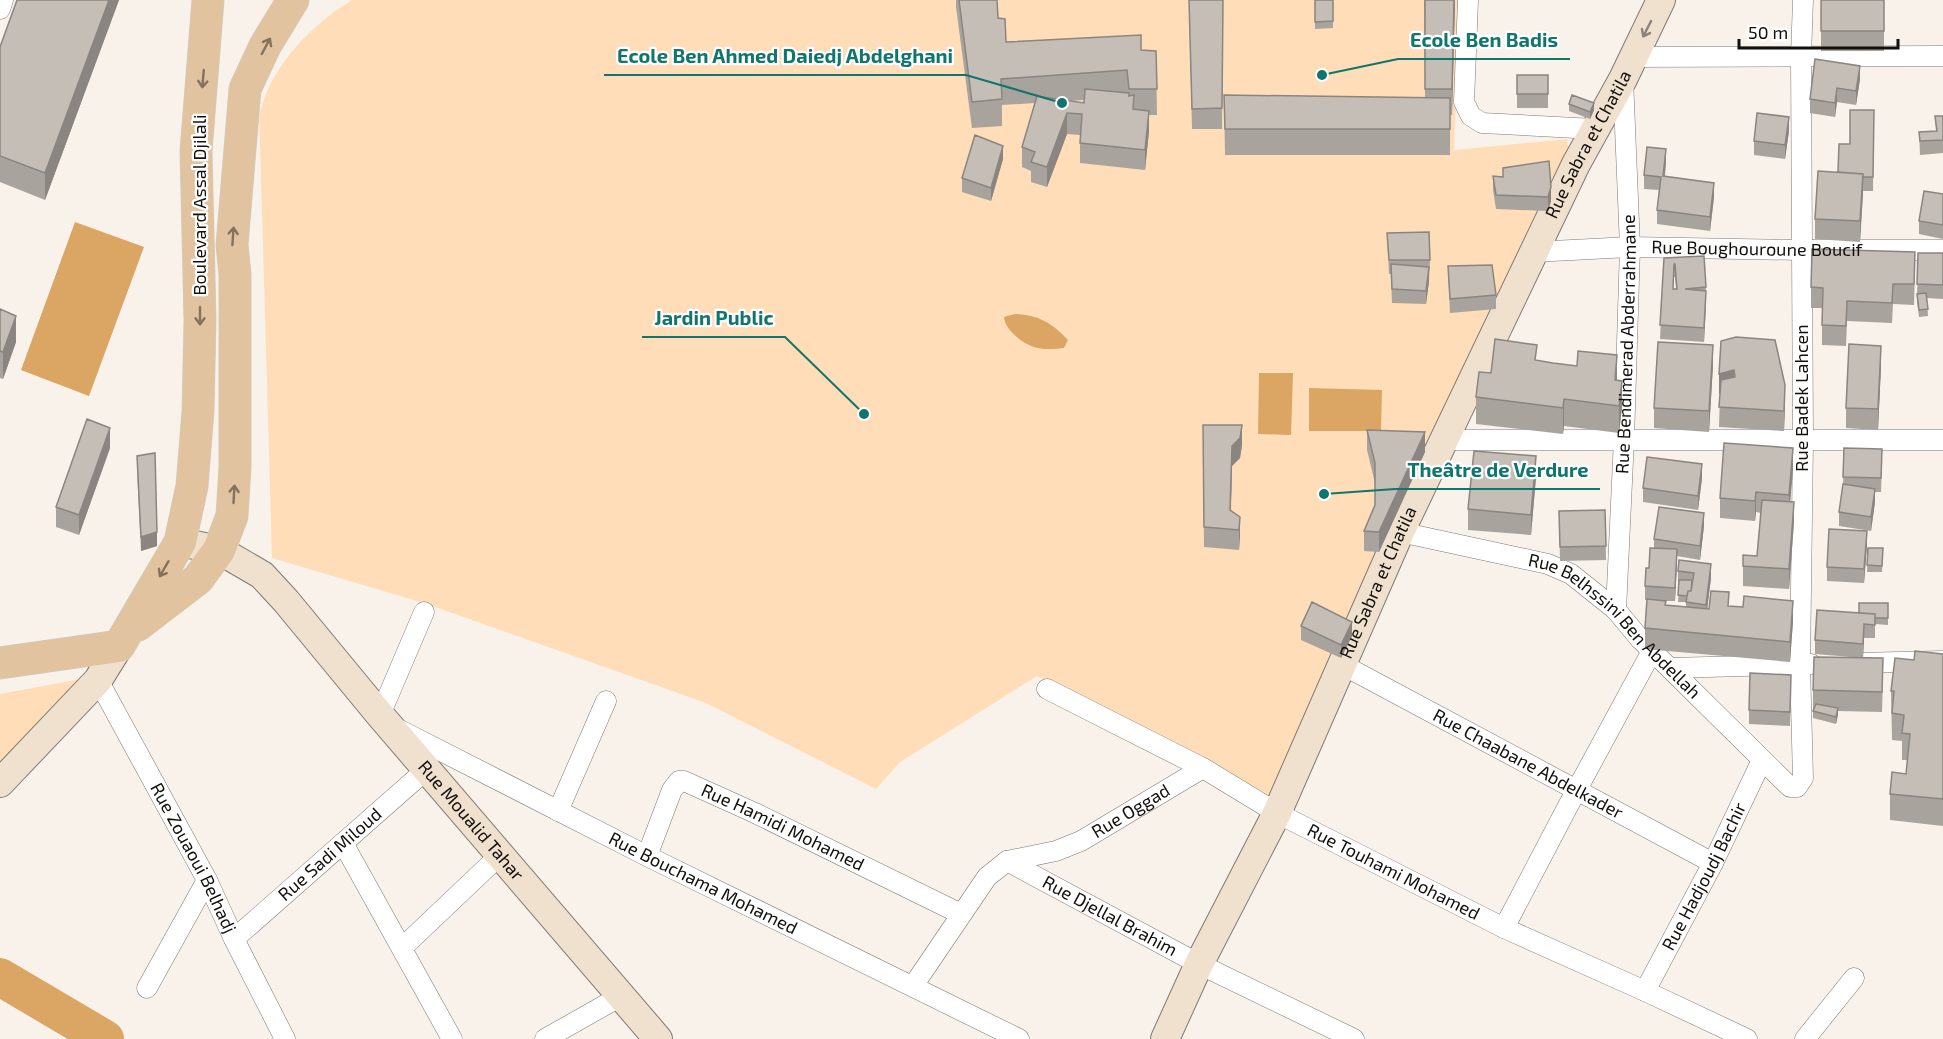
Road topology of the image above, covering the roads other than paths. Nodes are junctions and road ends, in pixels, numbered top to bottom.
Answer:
1 (3, 0) edge
2 (208, 0) edge
3 (293, 0) edge
4 (1468, 0) edge
5 (1661, 0) edge
6 (1803, 0) edge
7 (0, 9) edge
8 (1943, 56) edge
9 (1801, 57) junction
10 (1628, 68) junction
11 (1595, 129) junction
12 (1630, 247) junction
13 (1801, 250) junction
14 (1943, 250) edge
15 (1533, 252) junction
16 (199, 273) junction
17 (235, 274) junction
18 (234, 389) junction
19 (198, 398) junction
20 (1444, 440) junction
21 (1624, 440) junction
22 (1943, 440) edge
23 (1803, 441) junction
24 (1400, 532) junction
25 (180, 542) junction
26 (219, 550) junction
27 (1617, 610) junction
28 (424, 612) dead end
29 (123, 640) junction
30 (1652, 651) junction
31 (1943, 661) edge
32 (0, 663) edge
33 (1341, 664) junction
34 (1800, 665) junction
35 (1671, 668) junction
36 (98, 680) junction
37 (1047, 689) dead end
38 (606, 701) dead end
39 (384, 719) junction
40 (1762, 760) junction
41 (1203, 768) junction
42 (427, 769) junction
43 (0, 783) edge
44 (1790, 787) joint
45 (1577, 791) junction
46 (558, 810) junction
47 (1277, 813) junction
48 (343, 843) junction
49 (500, 855) junction
50 (647, 856) junction
51 (1007, 861) junction
52 (1713, 863) junction
53 (207, 880) junction
54 (961, 914) junction
55 (1504, 928) junction
56 (234, 939) junction
57 (402, 948) junction
58 (1199, 964) junction
59 (1854, 978) dead end
60 (913, 986) junction
61 (147, 988) dead end
62 (1645, 991) junction
63 (621, 996) junction
64 (285, 1039) edge
65 (452, 1039) edge
66 (545, 1039) edge
67 (658, 1039) edge
68 (1019, 1039) edge
69 (1165, 1039) edge
70 (1354, 1039) edge
71 (1747, 1039) edge
72 (1805, 1039) edge

1 - 7 street
2 -> 16 main road, Boulevard Assal Djilali
17 -> 3 main road
4 - 11 street
5 -> 10 street, Rue Sabra et Chatila
6 - 9 street, Rue Badek Lahcen
8 - 9 street
9 - 10 street
9 - 13 street, Rue Badek Lahcen
10 - 11 street, Rue Sabra et Chatila
10 - 12 street, Rue Bendimerad Abderrahmane
11 - 15 street, Rue Sabra et Chatila
12 - 13 street, Rue Boughouroune Boucif
12 - 15 street, Rue Boughouroune Boucif
12 - 21 street, Rue Bendimerad Abderrahmane
13 - 14 street, Rue Boughouroune Boucif
13 - 23 street, Rue Badek Lahcen
15 - 20 street, Rue Sabra et Chatila
16 - 17 main road
16 -> 19 main road, Boulevard Assal Djilali
17 - 18 main road
18 - 19 main road
26 -> 18 main road
19 - 25 main road, Boulevard Assal Djilali
20 - 21 street
20 - 24 street, Rue Sabra et Chatila
21 - 23 street
21 - 27 street, Rue Bendimerad Abderrahmane
22 - 23 street
23 - 34 street, Rue Badek Lahcen
24 - 27 street, Rue Belhssini Ben Abdellah
24 - 33 street, Rue Sabra et Chatila
25 - 26 street, Rue Moualid Tahar
25 -> 29 main road, Boulevard Assal Djilali
26 - 29 main road
26 - 39 street, Rue Moualid Tahar
27 - 30 street, Rue Belhssini Ben Abdellah
28 - 39 street
29 - 32 main road
29 - 36 street
30 - 35 street, Rue Belhssini Ben Abdellah
30 - 45 street
31 - 34 street
33 - 45 street, Rue Chaabane Abdelkader
33 - 47 street, Rue Sabra et Chatila
34 - 35 street
34 - 44 street, Rue Badek Lahcen
35 - 40 street, Rue Belhssini Ben Abdellah
36 - 43 street
36 - 53 street, Rue Zouaoui Belhadj
37 - 41 street, Rue Touhami Mohamed
38 - 46 street
39 - 42 street, Rue Moualid Tahar
39 - 46 street, Rue Bouchama Mohamed
40 - 44 street, Rue Belhssini Ben Abdellah
40 - 52 street, Rue Hadjoudj Bachir
41 - 47 street, Rue Touhami Mohamed
41 - 51 street, Rue Oggad
42 - 48 street, Rue Sadi Miloud
42 - 49 street, Rue Moualid Tahar
45 - 52 street, Rue Chaabane Abdelkader
45 - 55 street
46 - 50 street, Rue Bouchama Mohamed
47 - 55 street, Rue Touhami Mohamed
47 - 58 street, Rue Sabra et Chatila
48 - 56 street, Rue Sadi Miloud
48 - 57 street
49 - 57 street
49 - 63 street, Rue Moualid Tahar
50 - 54 street, Rue Hamidi Mohamed
50 - 60 street, Rue Bouchama Mohamed
51 - 54 street
51 - 58 street, Rue Djellal Brahim
52 - 62 street, Rue Hadjoudj Bachir
53 - 56 street, Rue Zouaoui Belhadj
53 - 61 street
54 - 60 street
55 - 62 street, Rue Touhami Mohamed
56 - 64 street, Rue Zouaoui Belhadj
57 - 65 street
58 - 69 street, Rue Sabra et Chatila
58 - 70 street, Rue Djellal Brahim
59 - 72 street
60 - 68 street, Rue Bouchama Mohamed
62 - 71 street, Rue Touhami Mohamed
63 - 66 street
63 - 67 street, Rue Moualid Tahar

